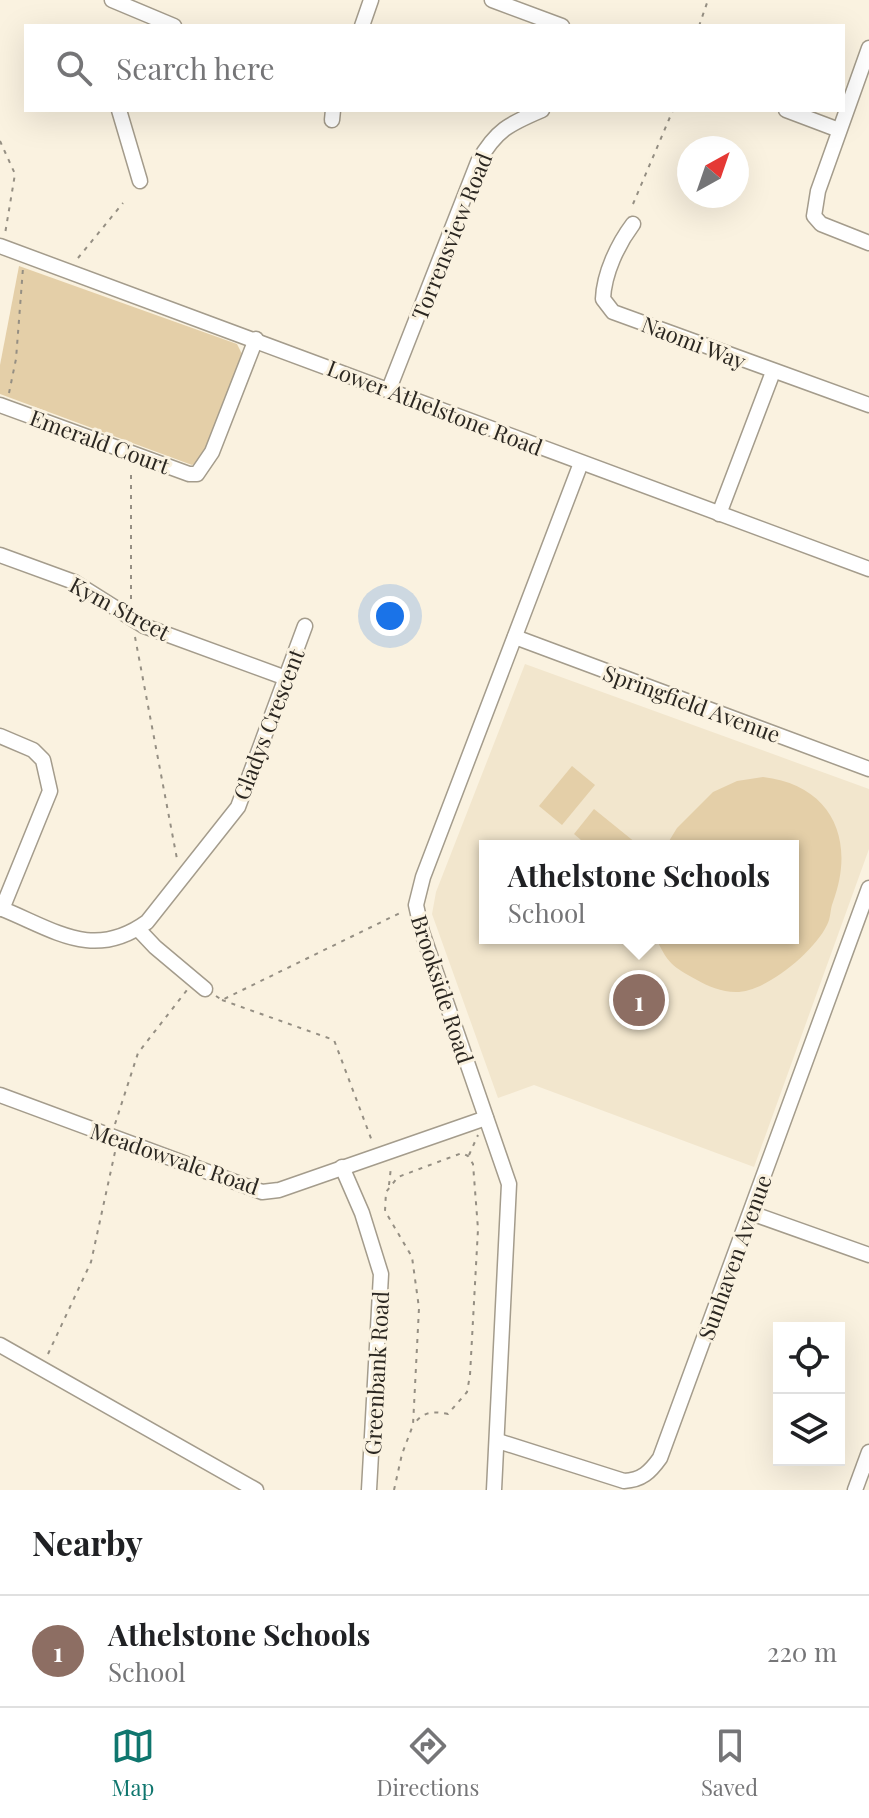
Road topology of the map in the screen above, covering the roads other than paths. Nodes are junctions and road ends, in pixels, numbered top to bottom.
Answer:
1 (112, 0) edge
2 (371, 0) edge
3 (492, 0) edge
4 (135, 19) edge
5 (163, 24) edge
6 (363, 24) edge
7 (557, 24) edge
8 (869, 48) edge
9 (120, 112) edge
10 (538, 112) edge
11 (791, 112) edge
12 (839, 130) junction
13 (140, 181) dead end
14 (633, 224) dead end
15 (869, 243) edge
16 (1, 247) edge
17 (256, 339) junction
18 (773, 372) junction
19 (389, 389) junction
20 (869, 405) edge
21 (3, 406) edge
22 (581, 463) junction
23 (719, 514) junction
24 (0, 555) edge
25 (869, 569) edge
26 (305, 626) dead end
27 (515, 637) junction
28 (286, 678) junction
29 (0, 736) edge
30 (869, 769) edge
31 (869, 888) edge
32 (1, 909) edge
33 (138, 929) junction
34 (200, 984) road end
35 (0, 1095) edge
36 (486, 1118) junction
37 (342, 1167) junction
38 (751, 1213) junction
39 (869, 1255) edge
40 (0, 1345) edge
41 (498, 1441) junction
42 (869, 1452) edge
43 (256, 1490) edge
44 (369, 1490) edge
45 (494, 1490) edge
46 (855, 1490) edge

1 - 4 street
2 - 6 street
3 - 7 street
4 - 5 street
8 - 12 street
9 - 13 street
10 - 19 street, Torrensview Road
11 - 12 street
12 - 15 street
14 - 18 street, Naomi Way
16 - 17 street, Lower Athelstone Road
17 - 19 street, Lower Athelstone Road
17 - 21 street, Emerald Court
18 - 20 street, Naomi Way
18 - 23 street
19 - 22 street, Lower Athelstone Road
22 - 23 street, Lower Athelstone Road
22 - 27 street, Brookside Road
23 - 25 street, Lower Athelstone Road
24 - 28 street, Kym Street
26 - 28 street, Gladys Crescent
27 - 30 street, Springfield Avenue
27 - 36 street, Brookside Road
28 - 33 street, Gladys Crescent
29 - 32 street
31 - 38 street, Sunhaven Avenue
32 - 33 street, Gladys Crescent
33 - 34 street
35 - 37 street, Meadowvale Road
36 - 37 street, Meadowvale Road
36 - 41 street, Brookside Road
37 - 44 street, Greenbank Road
38 - 39 street
38 - 41 street, Sunhaven Avenue
40 - 43 street
41 - 45 street, Brookside Road
42 - 46 street

